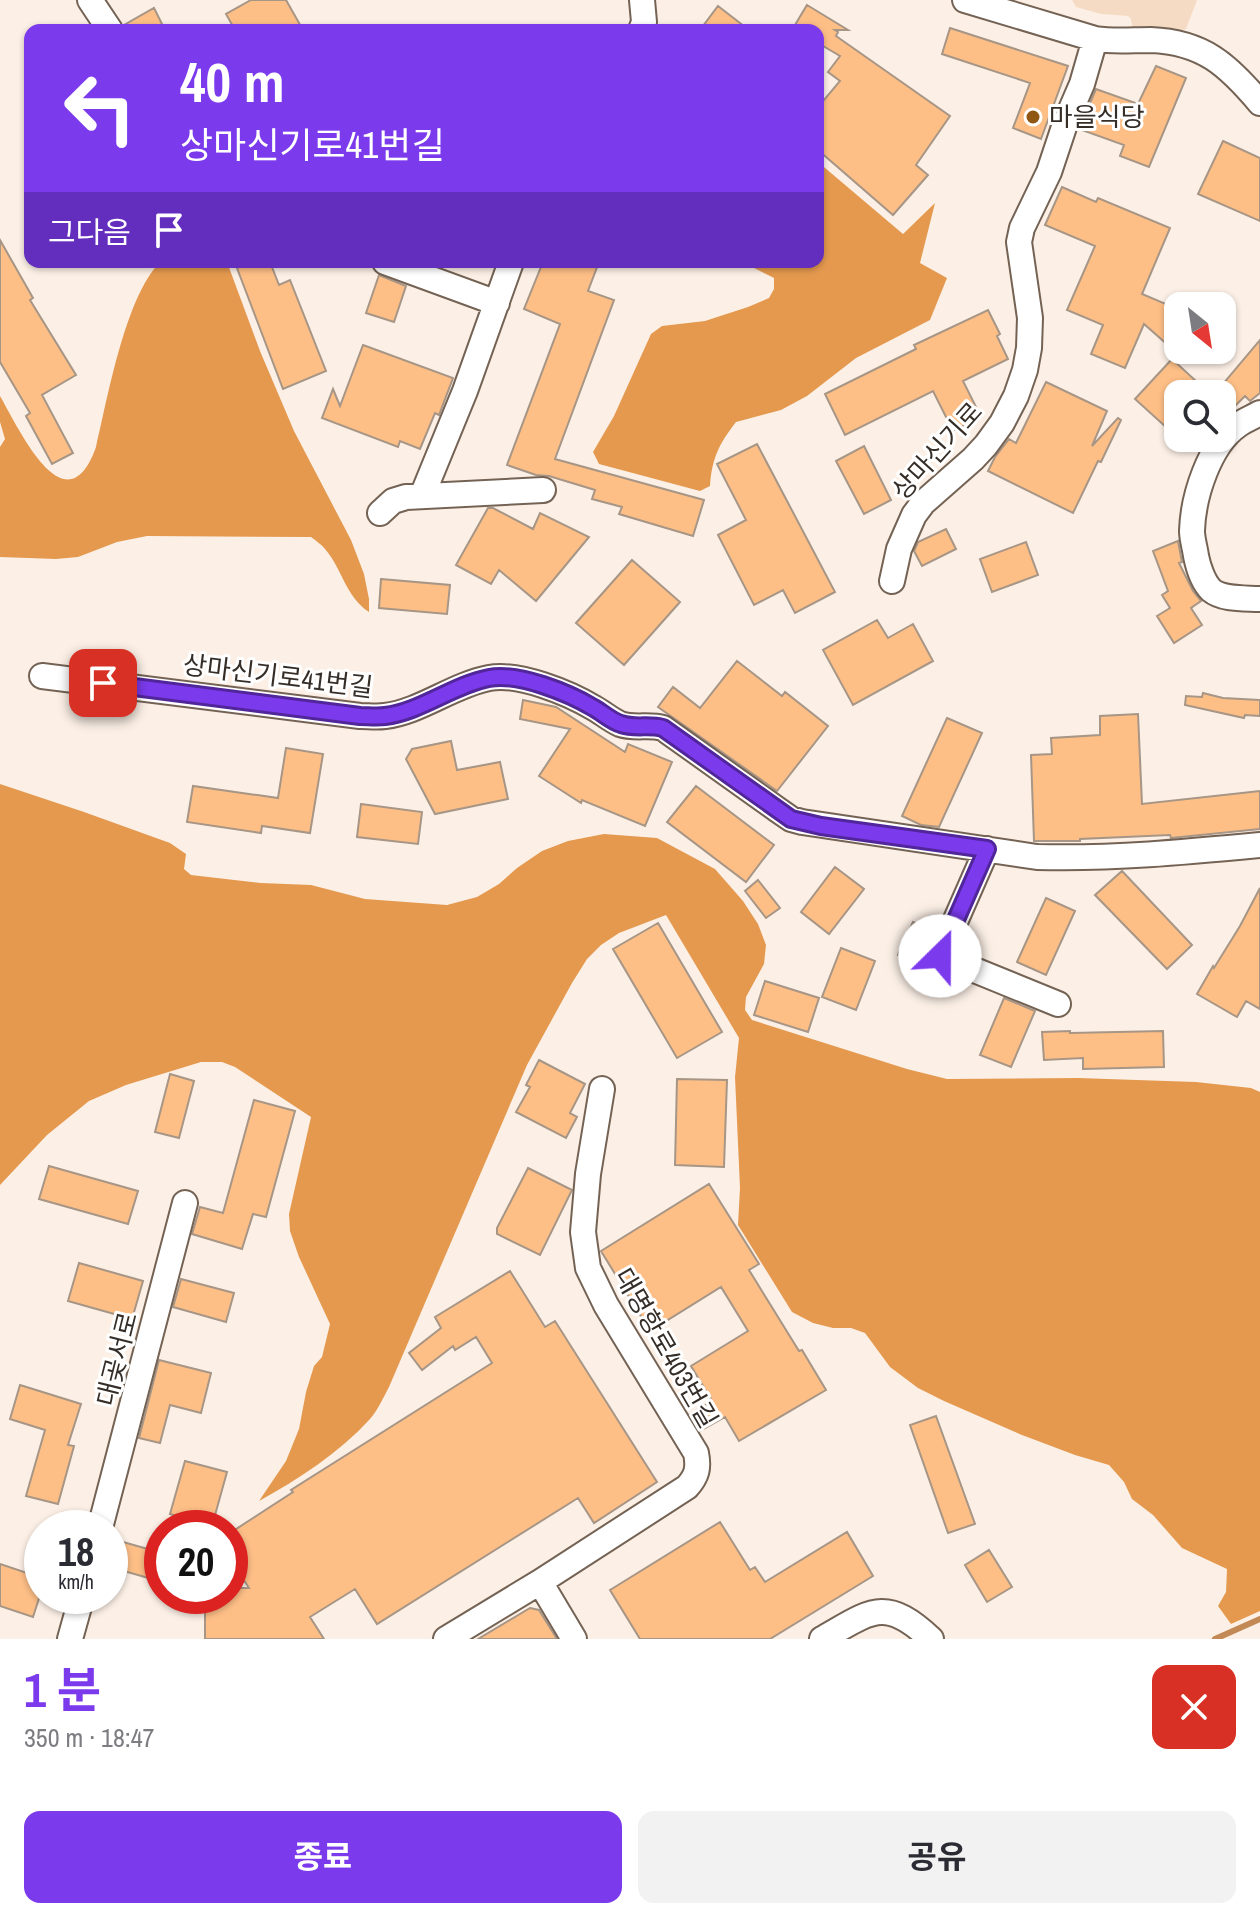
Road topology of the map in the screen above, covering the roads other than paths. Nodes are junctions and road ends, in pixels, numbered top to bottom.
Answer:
1 (90, 0) edge
2 (642, 0) edge
3 (965, 0) edge
4 (106, 24) edge
5 (643, 24) edge
6 (1095, 39) junction
7 (1260, 103) edge
8 (401, 268) edge
9 (509, 268) edge
10 (497, 303) junction
11 (1260, 413) edge
12 (543, 490) dead end
13 (422, 496) junction
14 (380, 513) dead end
15 (892, 581) dead end
16 (1260, 599) edge
17 (42, 676) dead end
18 (1260, 845) edge
19 (987, 849) junction
20 (1058, 1004) dead end
21 (602, 1089) dead end
22 (185, 1203) dead end
23 (105, 1510) edge
24 (540, 1582) junction
25 (77, 1614) edge
26 (70, 1639) edge
27 (446, 1639) edge
28 (574, 1639) edge
29 (822, 1639) edge
30 (931, 1639) edge

1 - 4 street
2 - 5 street
3 - 6 street
6 - 7 street
6 - 15 street, 상마신기로
8 - 10 street
9 - 10 street
10 - 13 street
11 - 16 street
12 - 13 street
13 - 14 street
17 - 19 street, 상마신기로41번길
18 - 19 street, 상마신기로41번길
19 - 20 street
21 - 24 street, 대명항로403번길
22 - 23 street, 대곶서로
24 - 27 street
24 - 28 street
25 - 26 street
29 - 30 street

